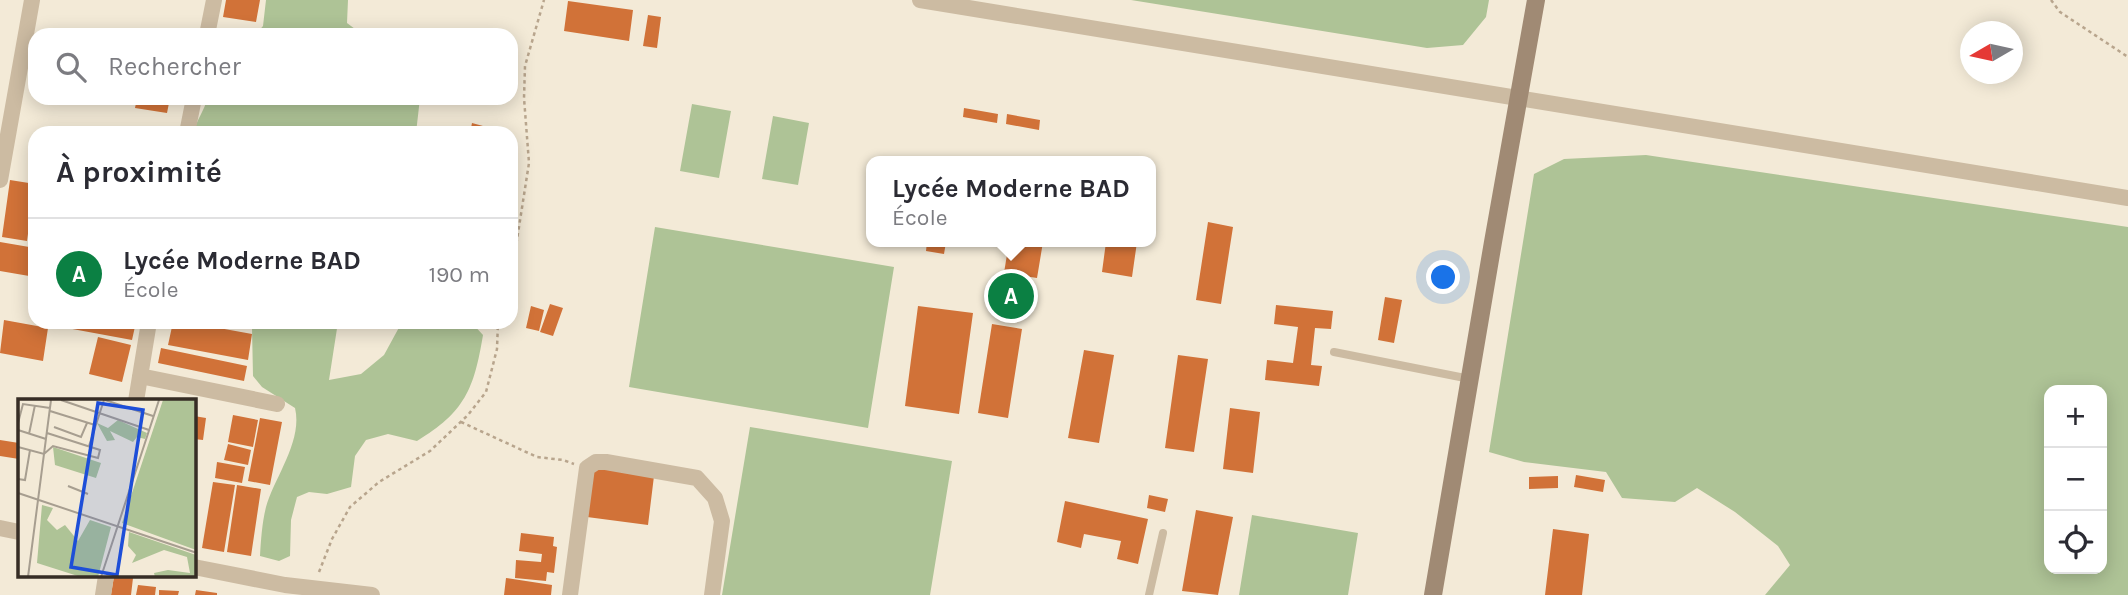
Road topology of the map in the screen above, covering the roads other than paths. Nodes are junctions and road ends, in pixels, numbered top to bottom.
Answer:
1 (32, 0) edge
2 (214, 0) edge
3 (920, 0) edge
4 (1536, 0) edge
5 (208, 28) edge
6 (1519, 98) junction
7 (193, 105) edge
8 (188, 126) edge
9 (0, 180) edge
10 (2128, 198) edge
11 (148, 329) edge
12 (1334, 352) dead end
13 (140, 376) junction
14 (1470, 379) junction
15 (136, 399) edge
16 (277, 404) dead end
17 (0, 528) edge
18 (18, 532) edge
19 (1163, 533) dead end
20 (196, 568) edge
21 (285, 590) edge
22 (372, 595) edge
23 (570, 595) edge
24 (712, 595) edge
25 (1149, 595) edge
26 (1433, 595) edge

1 - 9 street
2 - 5 street
3 - 6 street
4 - 6 street
6 - 10 street
6 - 14 street
7 - 8 street
11 - 13 street
12 - 14 lane
13 - 15 street
13 - 16 street
14 - 26 street
17 - 18 street
19 - 25 lane
20 - 21 street
21 - 22 street
23 - 24 street

